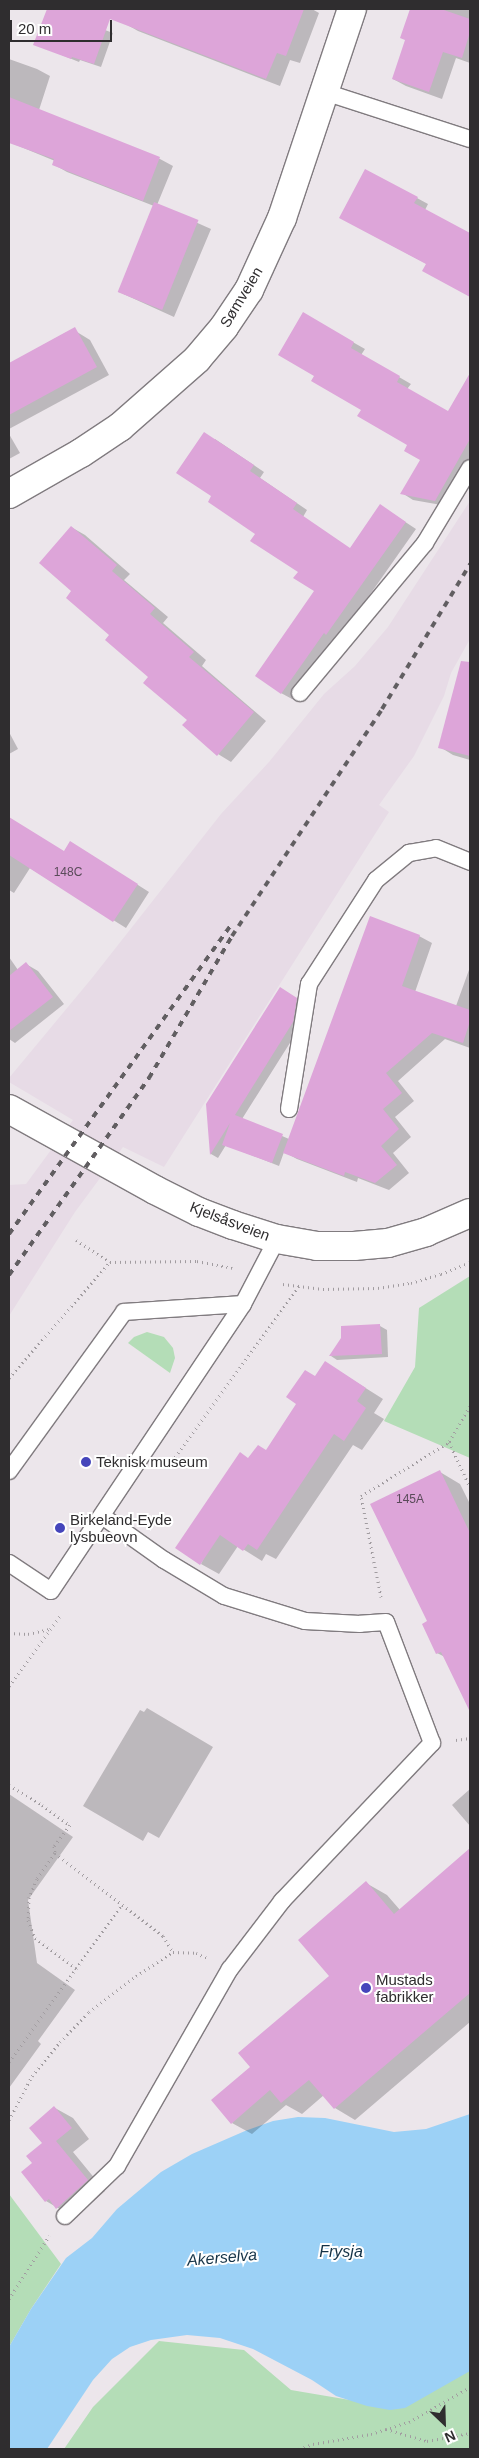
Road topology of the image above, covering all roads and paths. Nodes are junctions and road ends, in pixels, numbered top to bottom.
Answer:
1 (352, 9) edge
2 (326, 92) junction
3 (470, 139) edge
4 (470, 468) edge
5 (9, 494) edge
6 (300, 694) dead end
7 (470, 862) edge
8 (9, 1109) edge
9 (289, 1109) dead end
10 (470, 1213) edge
11 (277, 1239) junction
12 (110, 1262) dead end
13 (299, 1286) dead end
14 (243, 1304) junction
15 (9, 1378) edge
16 (470, 1406) edge
17 (449, 1442) junction
18 (171, 1462) dead end
19 (9, 1471) edge
20 (470, 1487) edge
21 (102, 1516) junction
22 (9, 1563) edge
23 (386, 1622) junction
24 (50, 1629) dead end
25 (9, 1633) edge
26 (9, 1785) edge
27 (55, 1854) junction
28 (122, 1904) junction
29 (173, 1952) junction
30 (77, 1969) junction
31 (230, 1969) junction
32 (9, 2062) edge
33 (9, 2120) edge
34 (65, 2216) joint
35 (9, 2299) edge
36 (470, 2387) edge
37 (386, 2429) junction
38 (470, 2433) edge
39 (299, 2449) edge

1 - 2 street, Sømveien
2 - 3 lane
2 - 5 street, Sømveien
4 - 6 lane
7 - 9 lane
8 - 11 street, Kjelsåsveien
10 - 11 street, Kjelsåsveien
11 - 14 lane
12 - 15 path
13 - 18 path
14 - 19 lane
14 - 21 lane
16 - 17 path
17 - 20 path
17 - 23 path
21 - 22 lane
21 - 23 lane
23 - 31 lane
24 - 25 path
26 - 27 path
27 - 28 path
27 - 30 path
28 - 29 path
28 - 30 path
29 - 31 path
29 - 33 path
30 - 32 path
31 - 34 lane
34 - 35 path
36 - 37 path
37 - 38 path
37 - 39 path

